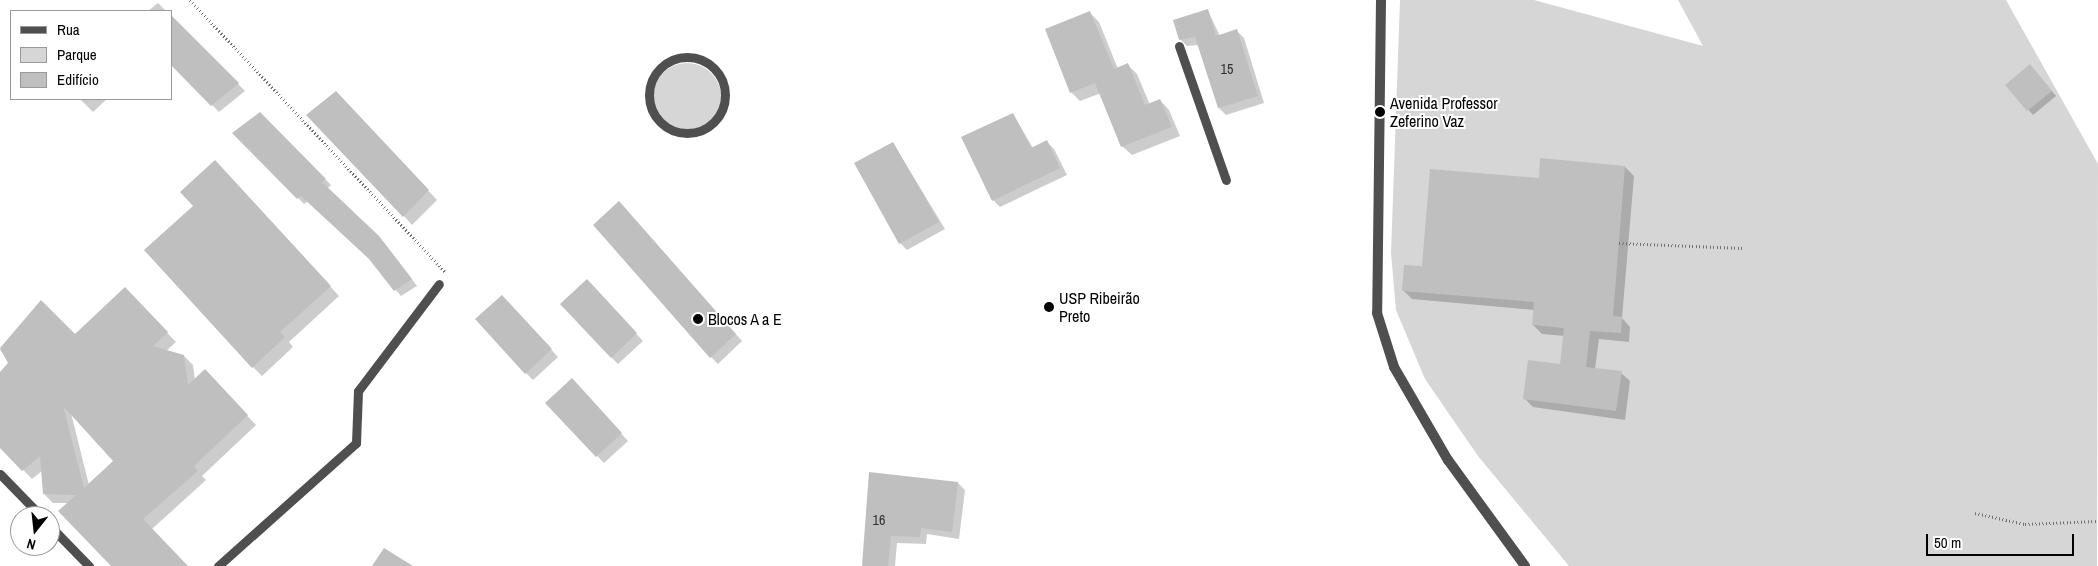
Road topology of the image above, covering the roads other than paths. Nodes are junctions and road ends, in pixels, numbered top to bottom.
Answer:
1 (1381, 0) edge
2 (1179, 46) dead end
3 (662, 66) joint
4 (1226, 180) dead end
5 (439, 284) dead end
6 (0, 474) edge
7 (31, 506) edge
8 (60, 536) edge
9 (89, 566) edge
10 (218, 566) edge
11 (1525, 566) edge

1 - 11 street
2 - 4 lane
3 - 3 lane
5 - 10 lane
6 - 7 lane
8 - 9 lane

